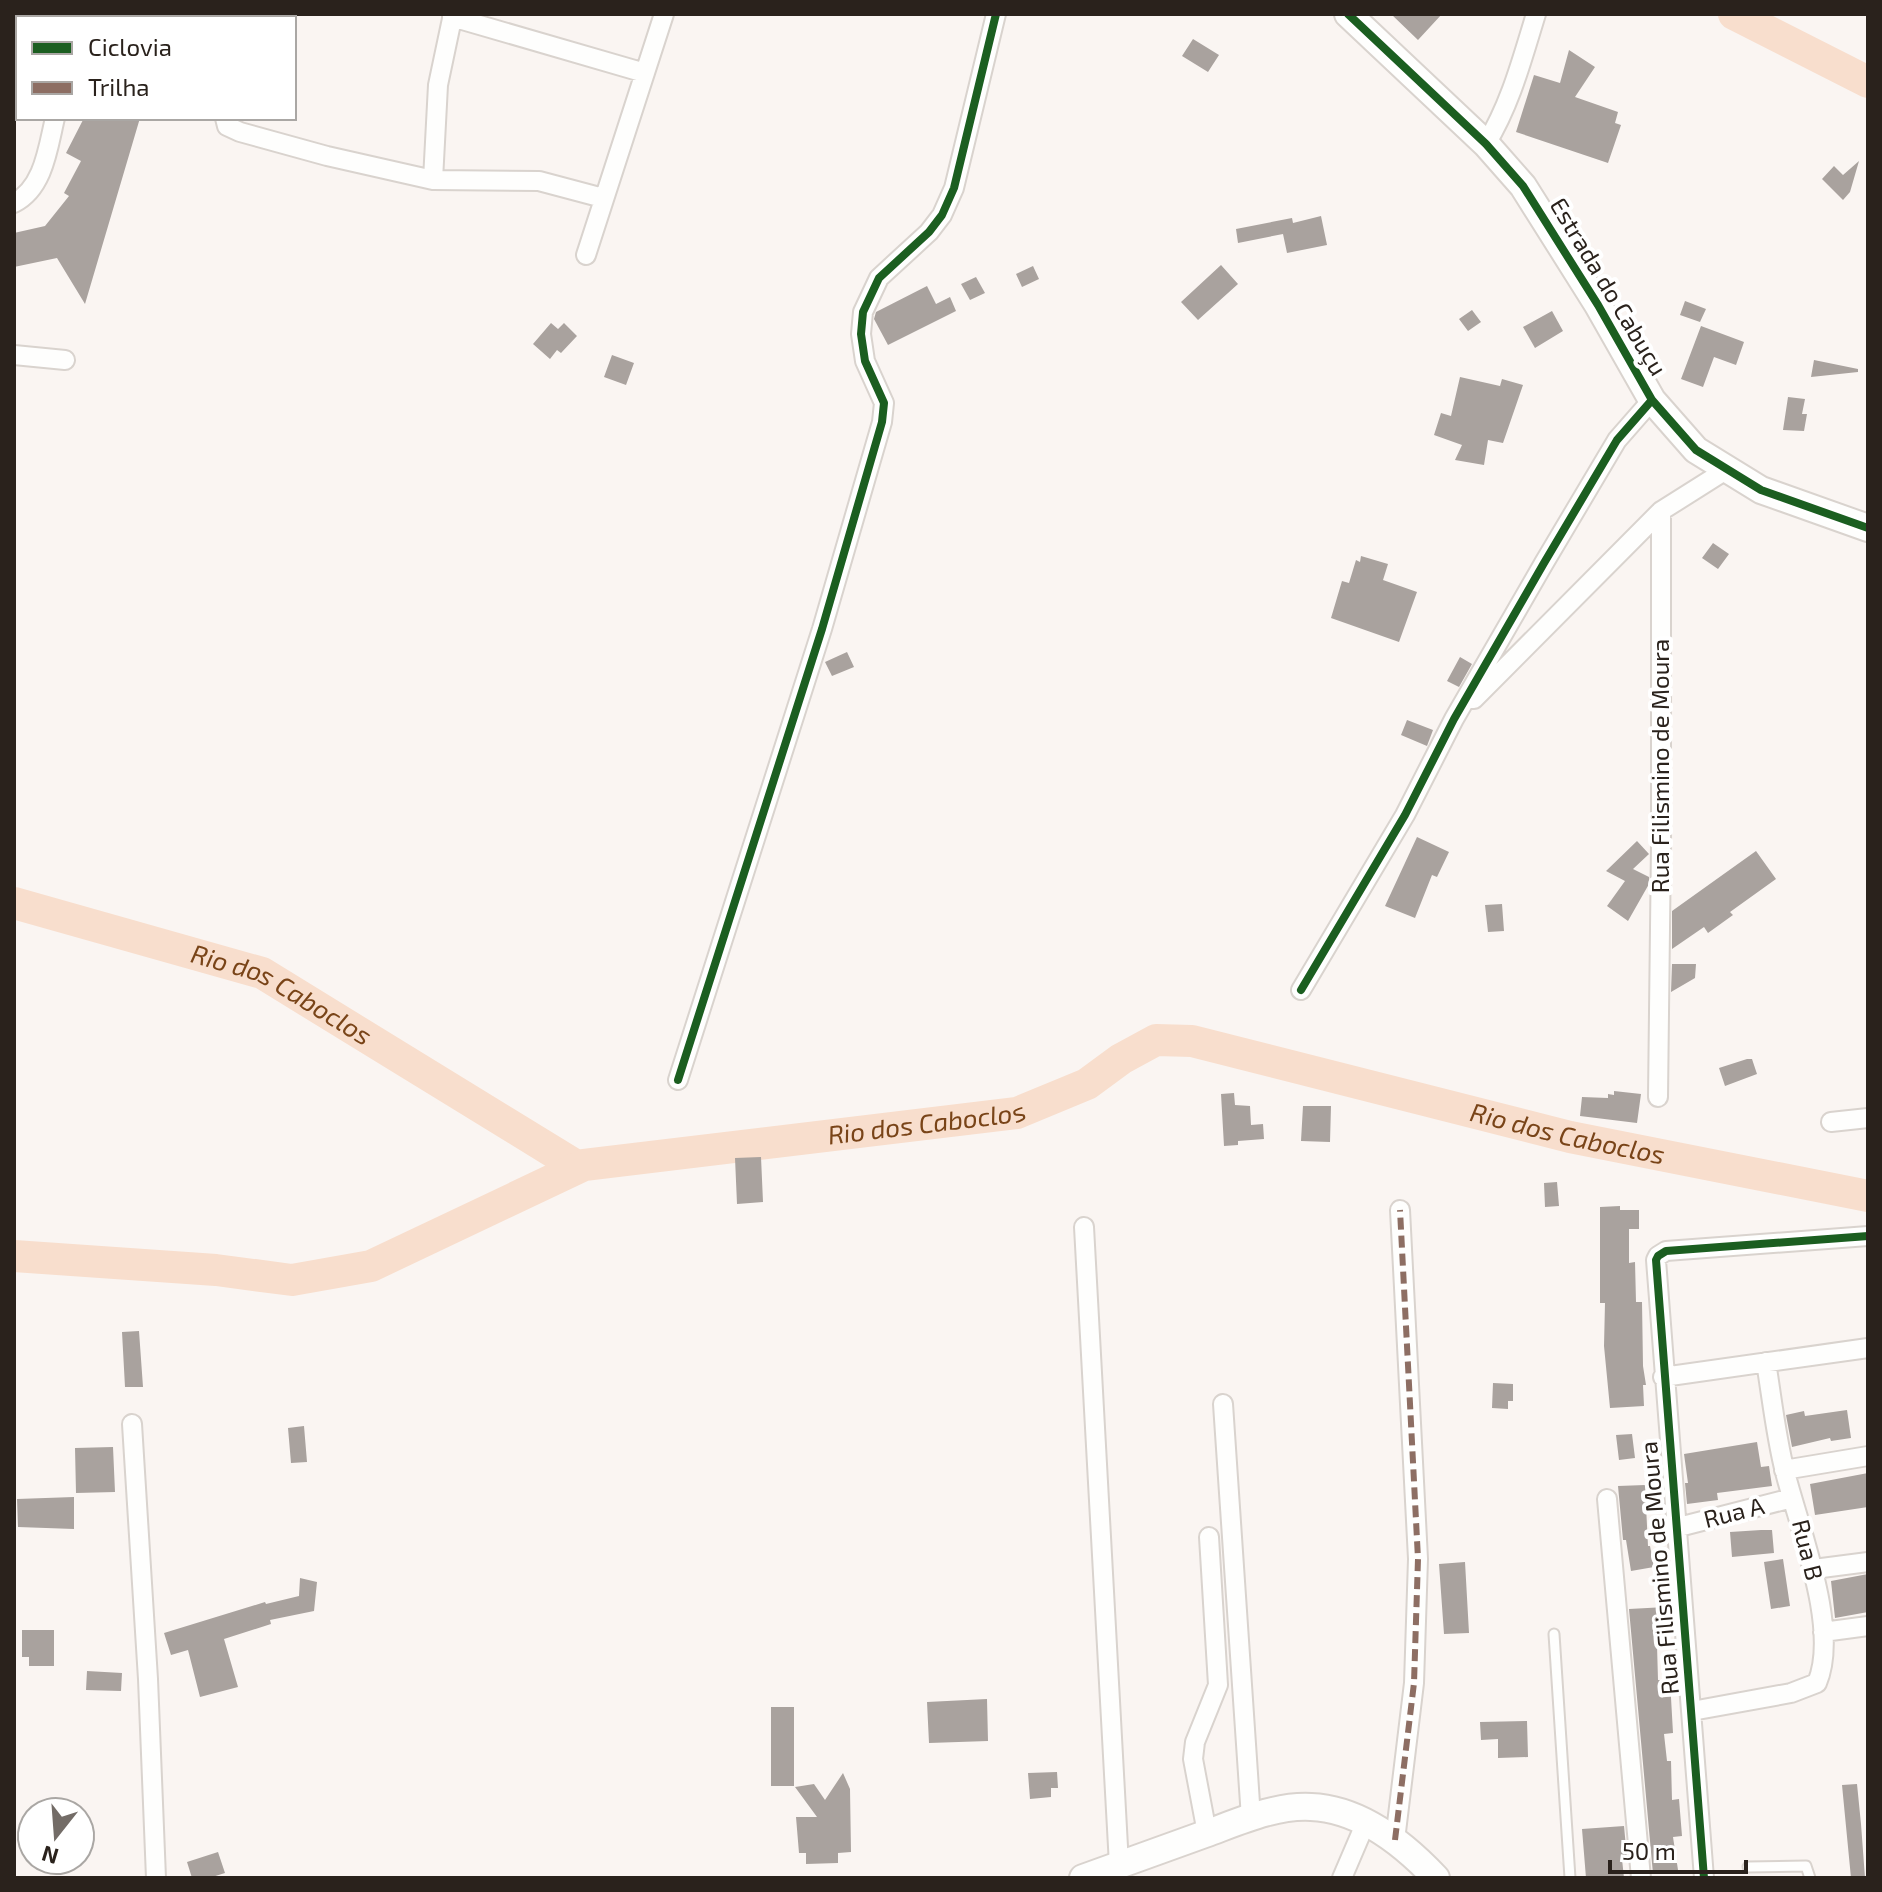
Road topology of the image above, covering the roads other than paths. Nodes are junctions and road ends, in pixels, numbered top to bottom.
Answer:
1 (664, 14) edge
2 (996, 14) edge
3 (1348, 14) edge
4 (1536, 14) edge
5 (453, 15) edge
6 (645, 73) junction
7 (54, 120) edge
8 (226, 120) edge
9 (1486, 144) junction
10 (433, 180) junction
11 (603, 198) junction
12 (14, 203) edge
13 (586, 255) dead end
14 (14, 355) edge
15 (65, 360) dead end
16 (1652, 400) junction
17 (1726, 470) junction
18 (1661, 511) junction
19 (1868, 528) edge
20 (1454, 719) junction
21 (1301, 990) dead end
22 (678, 1080) dead end
23 (1658, 1097) dead end
24 (1868, 1118) edge
25 (1831, 1122) dead end
26 (1400, 1210) dead end
27 (1084, 1227) dead end
28 (1868, 1236) edge
29 (1868, 1348) edge
30 (1766, 1362) junction
31 (1663, 1377) junction
32 (1223, 1404) dead end
33 (132, 1424) dead end
34 (1868, 1456) edge
35 (1784, 1470) junction
36 (1792, 1498) junction
37 (1607, 1499) dead end
38 (1675, 1528) junction
39 (1209, 1537) dead end
40 (1868, 1562) edge
41 (1814, 1569) junction
42 (1868, 1626) edge
43 (1823, 1632) junction
44 (1554, 1634) dead end
45 (1692, 1711) junction
46 (1251, 1818) junction
47 (1366, 1822) junction
48 (1207, 1833) junction
49 (1395, 1840) junction
50 (1119, 1865) junction
51 (1748, 1867) dead end
52 (156, 1878) edge
53 (1083, 1878) edge
54 (1342, 1878) edge
55 (1436, 1878) edge
56 (1570, 1878) edge
57 (1641, 1878) edge
58 (1704, 1878) edge
59 (1810, 1878) edge

1 - 6 street
2 - 22 street
3 - 9 street, Estrada do Cabuçu
4 - 9 street
5 - 6 street
5 - 10 street
6 - 11 street
7 - 12 street
8 - 10 street
9 - 16 street, Estrada do Cabuçu
10 - 11 street
11 - 13 street
14 - 15 street
16 - 17 street, Estrada do Cabuçu
16 - 20 street
17 - 18 street
17 - 19 street, Estrada do Cabuçu
18 - 20 street
18 - 23 street, Rua Filismino de Moura
20 - 21 street
24 - 25 street
26 - 49 street
27 - 50 street
28 - 31 street, Rua Filismino de Moura
29 - 30 street
30 - 31 street
30 - 35 street, Rua B
31 - 38 street, Rua Filismino de Moura
32 - 46 street
33 - 52 street
34 - 35 street, Rua A
35 - 36 street, Rua B
36 - 38 street, Rua A
36 - 41 street, Rua B
37 - 57 street
38 - 45 street, Rua Filismino de Moura
39 - 48 street
40 - 41 street
41 - 43 street, Rua B
42 - 43 street
43 - 45 street, Rua B
44 - 56 lane
45 - 58 street, Rua Filismino de Moura
46 - 47 street
46 - 48 street
47 - 49 street
47 - 54 street
48 - 50 street
49 - 55 street
50 - 53 street
51 - 59 lane

